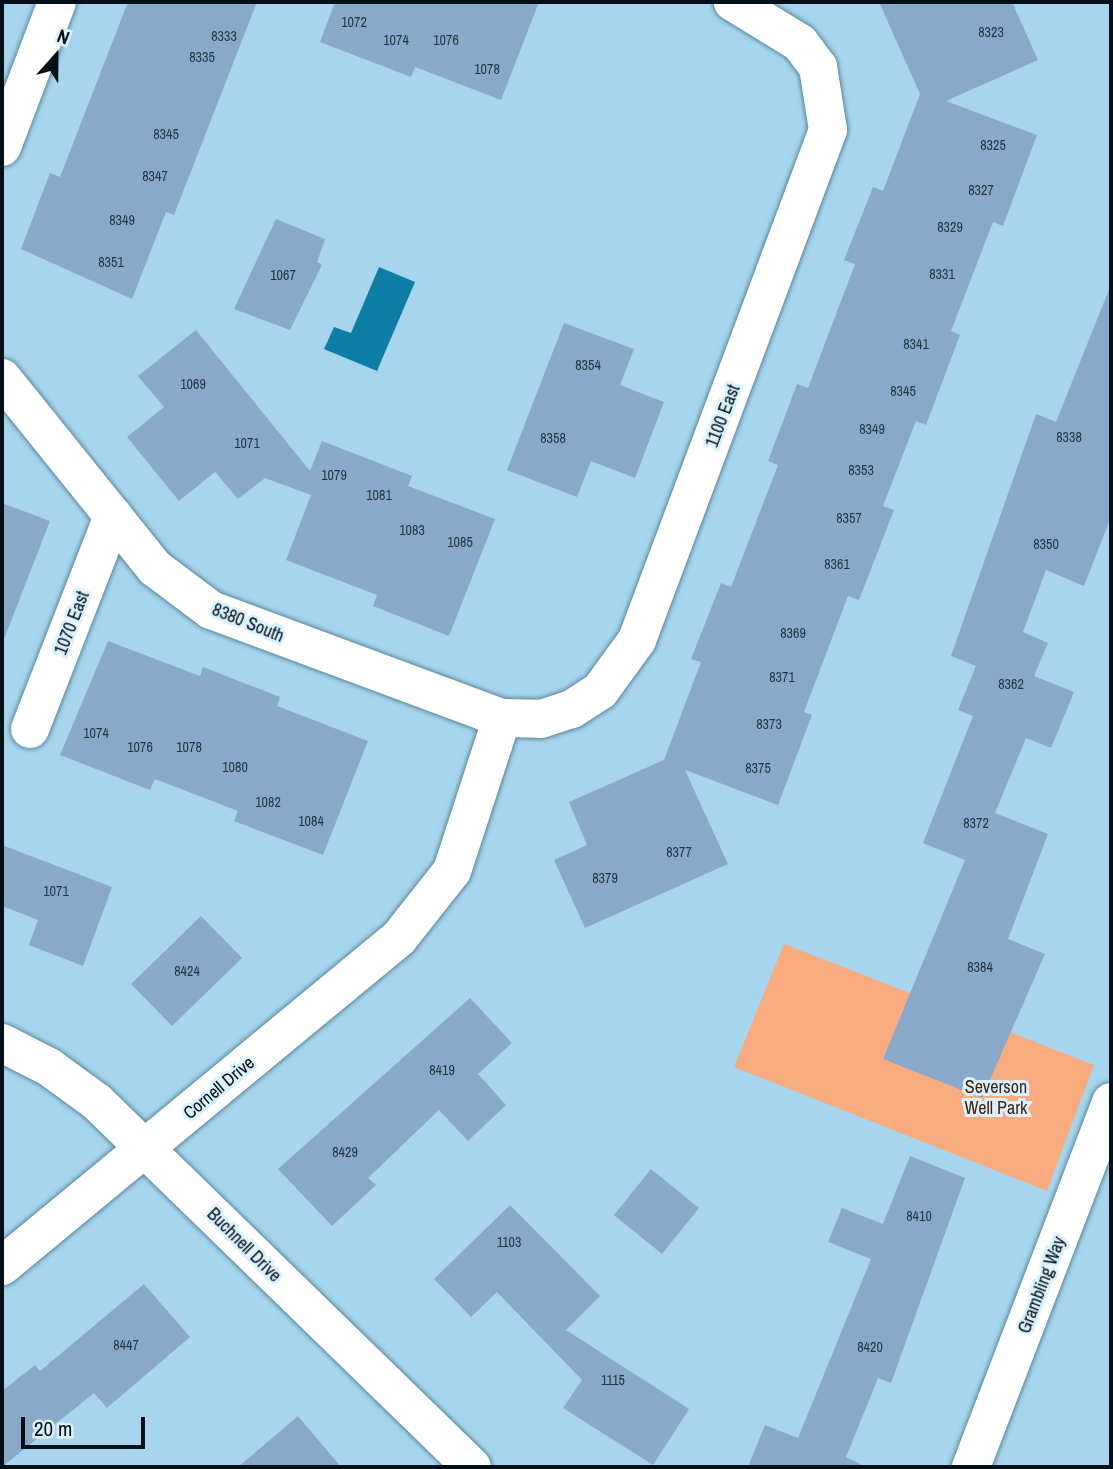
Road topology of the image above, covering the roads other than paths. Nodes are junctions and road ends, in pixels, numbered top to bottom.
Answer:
1 (57, 2) edge
2 (733, 2) edge
3 (2, 147) edge
4 (2, 378) edge
5 (113, 516) junction
6 (502, 718) junction
7 (541, 719) joint
8 (30, 729) dead end
9 (2, 1043) edge
10 (1111, 1102) edge
11 (147, 1149) junction
12 (2, 1266) edge
13 (472, 1467) edge
14 (971, 1467) edge

1 - 3 street
2 - 7 street, 1100 East
4 - 5 street, 8380 South
5 - 6 street, 8380 South
5 - 8 street, 1070 East
6 - 7 street, 8380 South
6 - 11 street, Cornell Drive
9 - 11 street, Buchnell Drive
10 - 14 street, Grambling Way
11 - 12 street, Cornell Drive
11 - 13 street, Buchnell Drive

